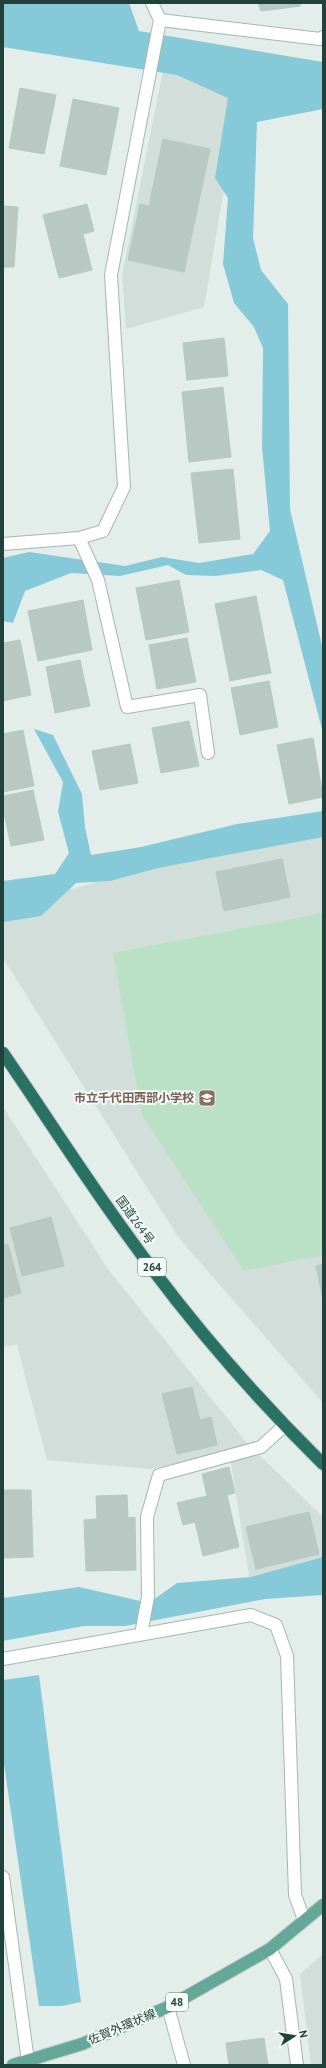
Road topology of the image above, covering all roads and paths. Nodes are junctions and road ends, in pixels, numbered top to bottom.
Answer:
1 (152, 3) edge
2 (158, 25) junction
3 (323, 37) edge
4 (79, 538) junction
5 (3, 544) edge
6 (208, 753) dead end
7 (3, 1053) edge
8 (284, 1426) junction
9 (323, 1464) edge
10 (141, 1634) junction
11 (3, 1659) edge
12 (3, 1877) edge
13 (323, 1905) edge
14 (304, 1920) junction
15 (270, 1949) junction
16 (168, 2007) junction
17 (28, 2061) junction
18 (13, 2065) edge
19 (184, 2065) edge
20 (297, 2065) edge

1 - 2 street
2 - 3 street
2 - 4 street
4 - 5 street
4 - 6 street
7 - 8 highway, 国道264号 / 264
8 - 9 highway, 国道264号 / 264
8 - 10 street
10 - 11 street
10 - 14 street
12 - 17 street
13 - 14 main road, 佐賀外環状線 / 48
14 - 15 main road, 佐賀外環状線 / 48
15 - 16 main road, 佐賀外環状線 / 48
15 - 20 street
16 - 17 main road, 佐賀外環状線 / 48
16 - 19 street
17 - 18 main road, 佐賀外環状線 / 48

